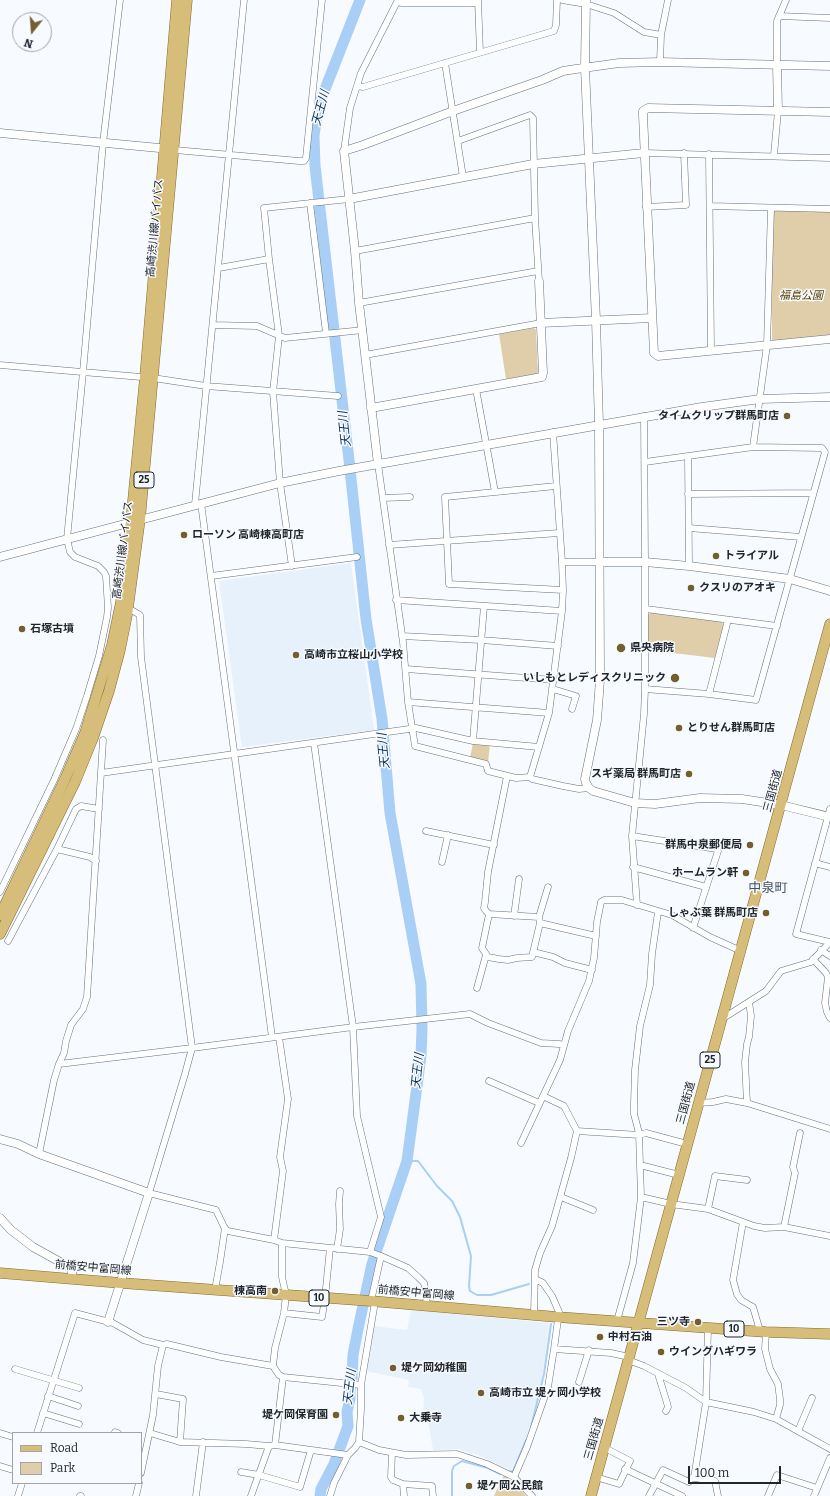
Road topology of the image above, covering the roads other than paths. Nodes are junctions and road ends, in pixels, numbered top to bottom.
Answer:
1 (120, 0) edge
2 (177, 0) edge
3 (187, 0) edge
4 (244, 0) edge
5 (322, 0) edge
6 (557, 0) edge
7 (562, 0) edge
8 (668, 0) edge
9 (786, 0) edge
10 (397, 1) edge
11 (478, 2) edge
12 (586, 2) edge
13 (779, 16) junction
14 (830, 18) edge
15 (661, 36) junction
16 (480, 52) junction
17 (660, 62) junction
18 (445, 63) junction
19 (777, 65) junction
20 (830, 66) edge
21 (585, 68) junction
22 (357, 86) junction
23 (453, 111) junction
24 (778, 111) junction
25 (830, 112) edge
26 (0, 133) edge
27 (458, 141) junction
28 (103, 143) junction
29 (169, 149) junction
30 (344, 151) junction
31 (644, 153) junction
32 (684, 153) junction
33 (709, 154) junction
34 (229, 155) junction
35 (774, 155) junction
36 (830, 158) edge
37 (588, 159) junction
38 (533, 164) junction
39 (463, 177) junction
40 (349, 199) junction
41 (312, 202) junction
42 (710, 206) junction
43 (646, 207) junction
44 (771, 208) junction
45 (830, 209) edge
46 (535, 218) junction
47 (355, 251) junction
48 (269, 259) junction
49 (219, 268) junction
50 (538, 271) junction
51 (538, 281) joint
52 (359, 303) junction
53 (652, 318) junction
54 (596, 320) junction
55 (541, 323) junction
56 (213, 325) junction
57 (363, 330) junction
58 (328, 333) junction
59 (279, 336) junction
60 (830, 339) edge
61 (767, 345) junction
62 (710, 350) junction
63 (365, 355) junction
64 (0, 365) edge
65 (83, 372) junction
66 (149, 377) junction
67 (206, 386) junction
68 (476, 388) junction
69 (273, 392) junction
70 (338, 396) dead end
71 (830, 396) edge
72 (760, 399) junction
73 (371, 408) junction
74 (644, 416) junction
75 (599, 425) junction
76 (552, 432) junction
77 (487, 444) junction
78 (753, 448) junction
79 (688, 456) junction
80 (645, 462) junction
81 (378, 464) junction
82 (280, 482) junction
83 (556, 486) junction
84 (495, 492) junction
85 (813, 493) junction
86 (688, 494) junction
87 (410, 497) dead end
88 (383, 498) junction
89 (198, 504) junction
90 (136, 520) junction
91 (689, 528) junction
92 (559, 533) junction
93 (801, 537) junction
94 (67, 539) junction
95 (447, 540) junction
96 (389, 545) junction
97 (0, 556) edge
98 (357, 557) dead end
99 (562, 562) junction
100 (600, 562) junction
101 (646, 562) junction
102 (292, 566) junction
103 (689, 566) junction
104 (211, 576) junction
105 (790, 579) junction
106 (563, 590) junction
107 (830, 590) edge
108 (396, 600) junction
109 (484, 606) junction
110 (128, 608) junction
111 (646, 610) junction
112 (562, 611) junction
113 (728, 620) junction
114 (830, 624) edge
115 (777, 626) junction
116 (402, 636) junction
117 (481, 640) junction
118 (558, 646) junction
119 (406, 669) junction
120 (479, 674) junction
121 (554, 680) junction
122 (553, 689) junction
123 (644, 689) junction
124 (709, 694) junction
125 (408, 702) junction
126 (476, 707) junction
127 (572, 709) dead end
128 (549, 713) junction
129 (413, 730) junction
130 (102, 740) dead end
131 (473, 740) junction
132 (314, 743) junction
133 (539, 747) junction
134 (234, 755) junction
135 (155, 765) junction
136 (101, 773) junction
137 (507, 776) junction
138 (530, 777) junction
139 (589, 788) junction
140 (635, 803) junction
141 (781, 805) junction
142 (99, 808) junction
143 (829, 814) edge
144 (426, 831) dead end
145 (448, 835) junction
146 (632, 836) junction
147 (494, 845) junction
148 (57, 849) junction
149 (96, 861) junction
150 (442, 862) dead end
151 (816, 863) junction
152 (633, 867) junction
153 (830, 867) edge
154 (519, 878) dead end
155 (548, 887) dead end
156 (706, 887) junction
157 (0, 892) edge
158 (637, 905) junction
159 (658, 912) junction
160 (489, 914) junction
161 (0, 915) edge
162 (514, 916) junction
163 (540, 920) junction
164 (693, 928) junction
165 (596, 936) junction
166 (4, 938) edge
167 (830, 942) edge
168 (741, 950) junction
169 (821, 950) junction
170 (533, 952) junction
171 (486, 955) junction
172 (830, 956) edge
173 (813, 959) junction
174 (592, 970) junction
175 (477, 988) dead end
176 (749, 1002) junction
177 (830, 1018) edge
178 (722, 1019) junction
179 (353, 1027) junction
180 (275, 1037) junction
181 (563, 1045) junction
182 (192, 1048) junction
183 (59, 1064) junction
184 (489, 1081) dead end
185 (543, 1096) junction
186 (539, 1103) junction
187 (698, 1103) junction
188 (747, 1103) junction
189 (830, 1129) edge
190 (577, 1131) junction
191 (800, 1134) dead end
192 (639, 1135) junction
193 (0, 1139) edge
194 (521, 1143) dead end
195 (687, 1144) junction
196 (39, 1154) junction
197 (640, 1165) junction
198 (679, 1175) junction
199 (746, 1180) dead end
200 (340, 1190) dead end
201 (148, 1193) junction
202 (641, 1196) junction
203 (561, 1197) junction
204 (671, 1204) junction
205 (708, 1209) junction
206 (593, 1210) dead end
207 (0, 1218) edge
208 (742, 1222) junction
209 (784, 1227) junction
210 (225, 1228) junction
211 (830, 1236) edge
212 (274, 1240) junction
213 (282, 1243) junction
214 (330, 1248) junction
215 (337, 1249) junction
216 (370, 1252) junction
217 (380, 1256) junction
218 (0, 1273) edge
219 (72, 1278) junction
220 (535, 1279) junction
221 (121, 1283) junction
222 (215, 1290) junction
223 (286, 1295) junction
224 (325, 1298) junction
225 (373, 1301) junction
226 (427, 1306) junction
227 (284, 1313) junction
228 (534, 1315) junction
229 (557, 1317) junction
230 (617, 1321) junction
231 (108, 1322) junction
232 (637, 1322) junction
233 (708, 1328) junction
234 (763, 1331) junction
235 (830, 1334) edge
236 (163, 1345) junction
237 (554, 1349) junction
238 (589, 1350) junction
239 (629, 1359) junction
240 (273, 1366) junction
241 (15, 1369) dead end
242 (658, 1374) junction
243 (283, 1376) junction
244 (53, 1380) junction
245 (580, 1382) dead end
246 (360, 1385) junction
247 (79, 1388) dead end
248 (156, 1394) junction
249 (48, 1396) junction
250 (812, 1398) dead end
251 (706, 1402) junction
252 (78, 1406) dead end
253 (666, 1411) dead end
254 (43, 1413) junction
255 (776, 1419) junction
256 (79, 1424) dead end
257 (798, 1431) junction
258 (37, 1432) edge
259 (0, 1433) edge
260 (150, 1433) junction
261 (12, 1437) edge
262 (142, 1440) edge
263 (148, 1442) junction
264 (180, 1442) junction
265 (203, 1442) junction
266 (359, 1442) junction
267 (272, 1445) junction
268 (605, 1448) junction
269 (830, 1449) edge
270 (311, 1450) junction
271 (392, 1453) junction
272 (348, 1455) junction
273 (830, 1458) edge
274 (0, 1466) edge
275 (142, 1469) edge
276 (625, 1469) junction
277 (12, 1470) edge
278 (241, 1472) dead end
279 (259, 1475) junction
280 (514, 1477) junction
281 (596, 1477) junction
282 (694, 1478) junction
283 (655, 1483) junction
284 (22, 1484) edge
285 (139, 1484) edge
286 (403, 1484) junction
287 (817, 1488) junction
288 (18, 1496) edge
289 (136, 1496) edge
290 (196, 1496) edge
291 (251, 1496) edge
292 (330, 1496) edge
293 (404, 1496) edge
294 (433, 1496) edge
295 (532, 1496) edge
296 (590, 1496) edge
297 (649, 1496) edge
298 (682, 1496) edge
299 (718, 1496) edge
300 (768, 1496) edge
301 (814, 1496) edge

1 - 28 street
2 - 29 main road, 高崎渋川線バイパス / 25
3 - 29 main road, 高崎渋川線バイパス / 25
4 - 34 street
5 - 34 street
6 - 16 street
7 - 12 street
8 - 15 street
9 - 13 street
10 - 11 street
10 - 22 street
11 - 16 street
12 - 15 street
12 - 21 street
13 - 14 street
13 - 19 street
15 - 17 street
16 - 18 street
17 - 19 street
17 - 21 street
18 - 22 street
18 - 23 street
19 - 20 street
19 - 24 street
21 - 23 street
21 - 37 street
22 - 30 street
23 - 27 street
23 - 30 street
24 - 25 street
24 - 31 street
24 - 35 street
26 - 28 street
27 - 38 street
27 - 39 street
28 - 29 street
28 - 65 street
29 - 34 street
29 - 66 main road, 高崎渋川線バイパス / 25
30 - 40 street
31 - 32 street
31 - 37 street
31 - 43 street
32 - 33 street
32 - 43 street
33 - 35 street
33 - 42 street
34 - 49 street
35 - 36 street
37 - 38 street
37 - 54 street
38 - 39 street
38 - 46 street
39 - 40 street
40 - 41 street
40 - 47 street
41 - 48 street
41 - 58 street
42 - 44 street
42 - 62 street
43 - 53 street
44 - 45 street
44 - 61 street
46 - 47 street
46 - 50 street
47 - 52 street
48 - 49 street
48 - 59 street
49 - 56 street
50 - 51 street
50 - 52 street
51 - 55 street
52 - 57 street
53 - 54 street
53 - 62 street
54 - 55 street
54 - 75 street
55 - 63 street
55 - 68 street
56 - 59 street
56 - 67 street
57 - 58 street
57 - 63 street
58 - 59 street
59 - 69 street
60 - 61 street
61 - 62 street
61 - 72 street
63 - 73 street
64 - 65 street
65 - 66 street
65 - 94 street
66 - 67 street
66 - 90 main road, 高崎渋川線バイパス / 25
67 - 69 street
67 - 89 street
68 - 73 street
68 - 77 street
69 - 70 street
69 - 82 street
71 - 72 street
72 - 74 street
72 - 78 street
73 - 81 street
74 - 75 street
74 - 80 street
75 - 76 street
75 - 100 street
76 - 77 street
76 - 83 street
77 - 81 street
77 - 84 street
78 - 79 street
78 - 85 street
79 - 80 street
79 - 86 street
80 - 101 street
81 - 82 street
81 - 88 street
82 - 89 street
82 - 102 street
83 - 84 street
83 - 92 street
84 - 95 street
85 - 86 street
85 - 93 street
86 - 91 street
87 - 88 street
88 - 96 street
89 - 90 street
89 - 104 street
90 - 94 street
90 - 110 main road, 高崎渋川線バイパス / 25
90 - 161 main road, 高崎渋川線バイパス / 25
91 - 93 street
91 - 103 street
92 - 95 street
92 - 99 street
93 - 105 street
94 - 97 street
94 - 157 street
95 - 96 street
95 - 106 street
96 - 108 street
98 - 102 street
99 - 100 street
99 - 106 street
100 - 101 street
100 - 139 street
101 - 103 street
101 - 111 street
102 - 104 street
103 - 105 street
104 - 134 street
105 - 107 street
105 - 115 street
106 - 112 street
108 - 109 street
108 - 116 street
109 - 112 street
109 - 117 street
110 - 135 street
110 - 166 main road, 高崎渋川線バイパス / 25
111 - 113 street
111 - 123 street
112 - 118 street
113 - 115 street
113 - 124 street
114 - 141 main road, 三国街道 / 25
115 - 124 street
116 - 117 street
116 - 119 street
117 - 118 street
117 - 120 street
118 - 121 street
119 - 120 street
119 - 125 street
120 - 121 street
120 - 126 street
121 - 122 street
122 - 127 street
122 - 128 street
123 - 124 street
123 - 140 street
125 - 126 street
125 - 129 street
126 - 128 street
126 - 131 street
128 - 133 street
129 - 131 street
129 - 132 street
129 - 137 street
130 - 136 street
131 - 133 street
132 - 134 street
132 - 179 street
133 - 138 street
134 - 135 street
134 - 180 street
135 - 136 street
135 - 182 street
136 - 142 street
137 - 138 street
137 - 147 street
138 - 139 street
139 - 140 street
140 - 141 street
140 - 146 street
141 - 143 street
141 - 168 main road, 三国街道 / 25
142 - 148 street
142 - 149 street
143 - 151 street
144 - 145 street
145 - 147 street
145 - 150 street
146 - 152 street
146 - 156 street
147 - 160 street
148 - 149 street
148 - 166 street
149 - 183 street
151 - 153 street
151 - 167 street
152 - 156 street
152 - 158 street
154 - 162 street
155 - 163 street
156 - 164 street
158 - 159 street
158 - 165 street
159 - 164 street
159 - 192 street
160 - 162 street
160 - 171 street
162 - 163 street
163 - 165 street
163 - 170 street
164 - 168 street
165 - 174 street
167 - 169 street
168 - 178 main road, 三国街道 / 25
169 - 172 street
169 - 173 street
170 - 171 street
170 - 174 street
171 - 175 street
173 - 176 street
173 - 177 street
174 - 181 street
176 - 178 street
176 - 188 street
178 - 187 main road, 三国街道 / 25
179 - 180 street
179 - 181 street
179 - 216 street
180 - 182 street
180 - 212 street
181 - 185 street
182 - 183 street
182 - 201 street
183 - 196 street
184 - 186 street
185 - 186 street
185 - 190 street
186 - 194 street
187 - 188 street
187 - 195 main road, 三国街道 / 25
188 - 189 street
190 - 192 street
190 - 203 street
191 - 209 street
192 - 195 street
192 - 197 street
193 - 196 street
195 - 198 main road, 三国街道 / 25
196 - 201 street
197 - 198 street
197 - 202 street
198 - 204 main road, 三国街道 / 25
199 - 205 street
200 - 215 street
201 - 210 street
201 - 221 street
202 - 204 street
202 - 230 street
203 - 206 street
203 - 220 street
204 - 205 street
204 - 232 main road, 三国街道 / 25
205 - 208 street
207 - 219 street
208 - 209 street
208 - 234 street
209 - 211 street
210 - 212 street
210 - 222 street
212 - 213 street
213 - 214 street
213 - 223 street
214 - 215 street
214 - 224 street
215 - 216 street
216 - 217 street
217 - 225 street
217 - 226 street
218 - 219 main road, 前橋安中富岡線 / 10
219 - 221 main road, 前橋安中富岡線 / 10
220 - 228 street
220 - 229 street
221 - 222 main road, 前橋安中富岡線 / 10
221 - 231 street
222 - 223 main road, 前橋安中富岡線 / 10
223 - 224 main road, 前橋安中富岡線 / 10
223 - 227 street
224 - 225 main road, 前橋安中富岡線 / 10
224 - 227 street
225 - 226 main road, 前橋安中富岡線 / 10
225 - 246 street
226 - 228 main road, 前橋安中富岡線 / 10
227 - 240 street
228 - 229 main road, 前橋安中富岡線 / 10
229 - 230 main road, 前橋安中富岡線 / 10
229 - 237 street
230 - 232 main road, 前橋安中富岡線 / 10
231 - 236 street
231 - 244 street
232 - 233 main road, 前橋安中富岡線 / 10
232 - 239 main road, 三国街道 / 25
233 - 234 main road, 前橋安中富岡線 / 10
233 - 251 street
234 - 235 main road, 前橋安中富岡線 / 10
234 - 255 street
236 - 240 street
236 - 248 street
237 - 238 street
237 - 280 street
238 - 239 street
238 - 245 street
239 - 242 street
239 - 268 main road, 三国街道 / 25
240 - 243 street
241 - 244 street
242 - 251 street
242 - 253 street
243 - 246 street
243 - 267 street
244 - 247 street
244 - 249 street
246 - 266 street
248 - 260 street
248 - 264 street
249 - 252 street
249 - 254 street
250 - 257 street
251 - 255 street
251 - 282 street
254 - 256 street
254 - 258 street
255 - 257 street
257 - 269 street
259 - 261 street
260 - 263 street
260 - 264 street
262 - 263 street
263 - 275 street
264 - 265 street
265 - 267 street
265 - 290 street
266 - 271 street
266 - 272 street
267 - 270 street
267 - 279 street
268 - 276 street
268 - 281 main road, 三国街道 / 25
270 - 272 street
270 - 279 street
271 - 280 street
271 - 286 street
272 - 292 street
273 - 287 street
274 - 277 street
276 - 281 street
276 - 283 street
278 - 279 street
279 - 291 street
280 - 295 street
281 - 296 main road, 三国街道 / 25
282 - 283 street
282 - 299 street
283 - 297 street
283 - 298 street
284 - 288 street
285 - 289 street
286 - 293 street
286 - 294 street
287 - 300 street
287 - 301 street

